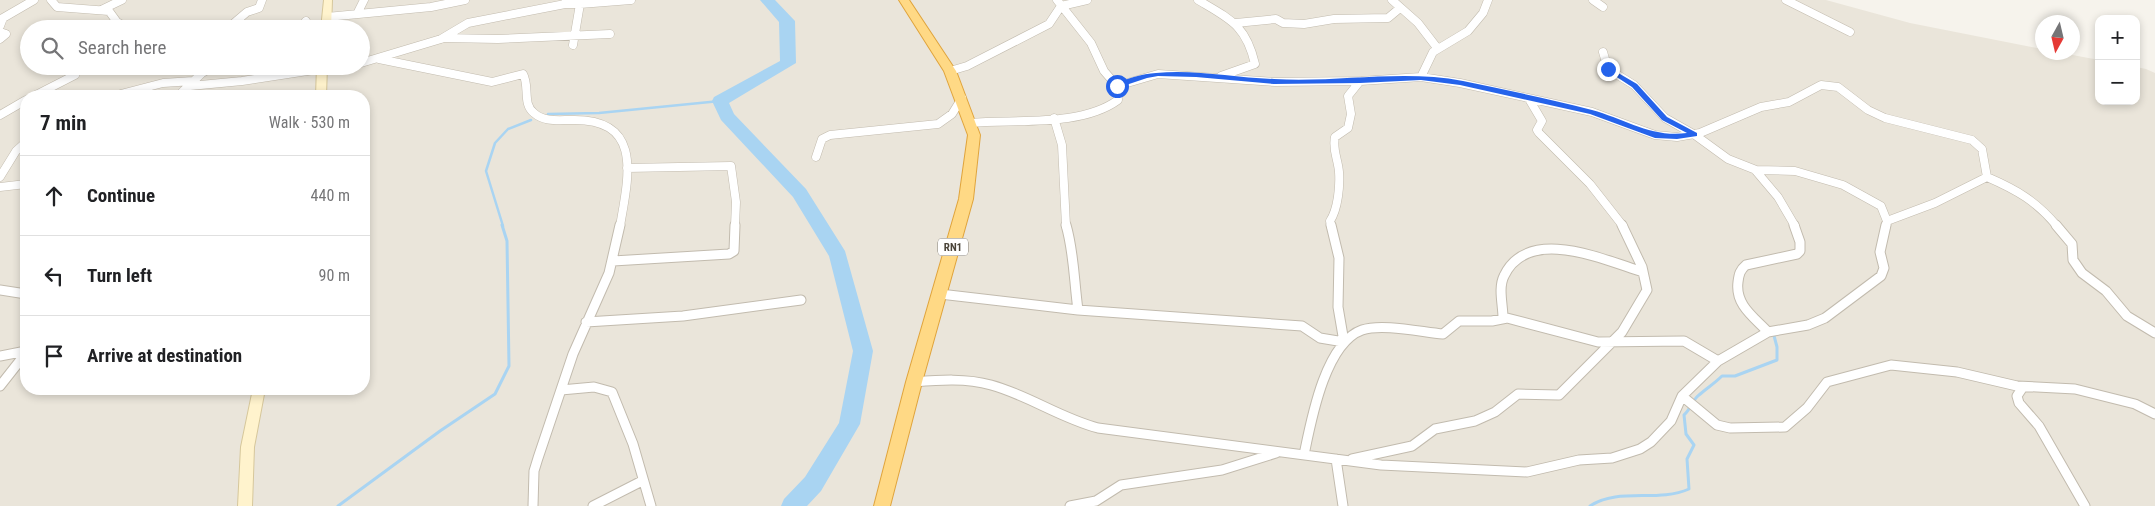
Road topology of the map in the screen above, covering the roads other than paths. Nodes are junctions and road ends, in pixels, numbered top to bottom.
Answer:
1 (34, 0) edge
2 (51, 0) edge
3 (122, 0) edge
4 (262, 0) edge
5 (328, 0) edge
6 (364, 0) edge
7 (465, 0) edge
8 (631, 0) edge
9 (904, 0) edge
10 (1086, 0) edge
11 (1198, 0) edge
12 (1392, 0) edge
13 (1488, 0) edge
14 (1593, 0) edge
15 (1786, 0) edge
16 (566, 2) edge
17 (1059, 3) edge
18 (580, 4) junction
19 (1603, 7) dead end
20 (1400, 8) junction
21 (101, 10) junction
22 (358, 12) junction
23 (327, 17) junction
24 (116, 20) edge
25 (238, 20) edge
26 (327, 20) edge
27 (1236, 23) junction
28 (0, 26) edge
29 (0, 32) edge
30 (1850, 32) dead end
31 (610, 34) dead end
32 (575, 36) junction
33 (444, 38) junction
34 (0, 39) edge
35 (573, 45) dead end
36 (1438, 49) junction
37 (1603, 52) dead end
38 (379, 59) junction
39 (370, 61) edge
40 (950, 71) junction
41 (75, 75) dead end
42 (203, 75) edge
43 (279, 75) edge
44 (322, 75) edge
45 (1221, 76) junction
46 (1421, 78) junction
47 (1360, 81) junction
48 (192, 83) junction
49 (1117, 86) junction
50 (46, 90) edge
51 (136, 90) edge
52 (184, 90) edge
53 (321, 90) edge
54 (962, 98) junction
55 (1529, 99) junction
56 (20, 103) edge
57 (0, 115) edge
58 (1054, 118) junction
59 (971, 123) junction
60 (1695, 135) junction
61 (20, 147) edge
62 (816, 156) dead end
63 (627, 168) junction
64 (1756, 170) junction
65 (0, 177) edge
66 (1986, 177) junction
67 (20, 185) edge
68 (0, 187) edge
69 (1887, 221) junction
70 (613, 261) junction
71 (1643, 272) junction
72 (0, 290) edge
73 (20, 293) edge
74 (940, 294) junction
75 (801, 300) dead end
76 (1078, 310) junction
77 (1504, 318) junction
78 (586, 322) junction
79 (1768, 332) junction
80 (2155, 333) edge
81 (1344, 342) junction
82 (1610, 343) junction
83 (20, 353) edge
84 (0, 356) edge
85 (20, 360) edge
86 (1718, 361) junction
87 (914, 382) junction
88 (0, 386) edge
89 (2024, 387) junction
90 (561, 390) junction
91 (257, 395) edge
92 (1682, 396) junction
93 (2155, 414) edge
94 (1279, 452) junction
95 (1304, 455) junction
96 (1340, 460) junction
97 (642, 481) junction
98 (246, 506) edge
99 (533, 506) edge
100 (593, 506) edge
101 (650, 506) edge
102 (882, 506) edge
103 (1070, 506) edge
104 (1344, 506) edge
105 (2085, 506) edge

1 - 28 street
2 - 21 street
3 - 21 street
4 - 25 street
5 - 23 main road
6 - 22 street
7 - 22 street
8 - 18 street
9 - 40 highway, RN1
10 - 17 street
11 - 27 street
12 - 20 street
13 - 36 street
14 - 19 street
15 - 30 street
16 - 18 street
16 - 33 street
17 - 40 street
17 - 49 street
18 - 32 street
20 - 27 street
20 - 36 street
21 - 24 street
22 - 23 street
23 - 26 main road
27 - 45 street
29 - 34 street
31 - 32 street
32 - 33 street
32 - 35 street
33 - 38 street
36 - 46 street
37 - 60 street
38 - 39 street
38 - 63 street
40 - 54 highway, RN1
41 - 50 street
42 - 48 street
43 - 48 street
44 - 53 main road
45 - 47 street
45 - 49 street
46 - 47 street
46 - 55 street
47 - 81 street
48 - 51 street
48 - 52 street
49 - 58 street
54 - 59 highway, RN1
54 - 62 street
55 - 60 street
55 - 71 street
56 - 57 street
58 - 59 street
58 - 76 street
59 - 74 highway, RN1
60 - 64 street
60 - 66 street
61 - 65 street
63 - 70 street
63 - 70 street
64 - 69 street
64 - 79 street
66 - 69 street
66 - 80 street
67 - 68 street
69 - 79 street
70 - 78 street
71 - 77 street
71 - 82 street
72 - 73 street
74 - 76 street
74 - 87 highway, RN1
75 - 78 street
76 - 81 street
77 - 81 street
77 - 82 street
78 - 90 street
79 - 86 street
81 - 95 street
82 - 86 street
82 - 96 street
83 - 84 street
85 - 88 street
86 - 92 street
87 - 94 street
87 - 102 highway, RN1
89 - 92 street
89 - 93 street
89 - 105 street
90 - 97 street
90 - 99 street
91 - 98 main road
92 - 96 street
94 - 95 street
94 - 103 street
95 - 96 street
96 - 104 street
97 - 100 street
97 - 101 street

